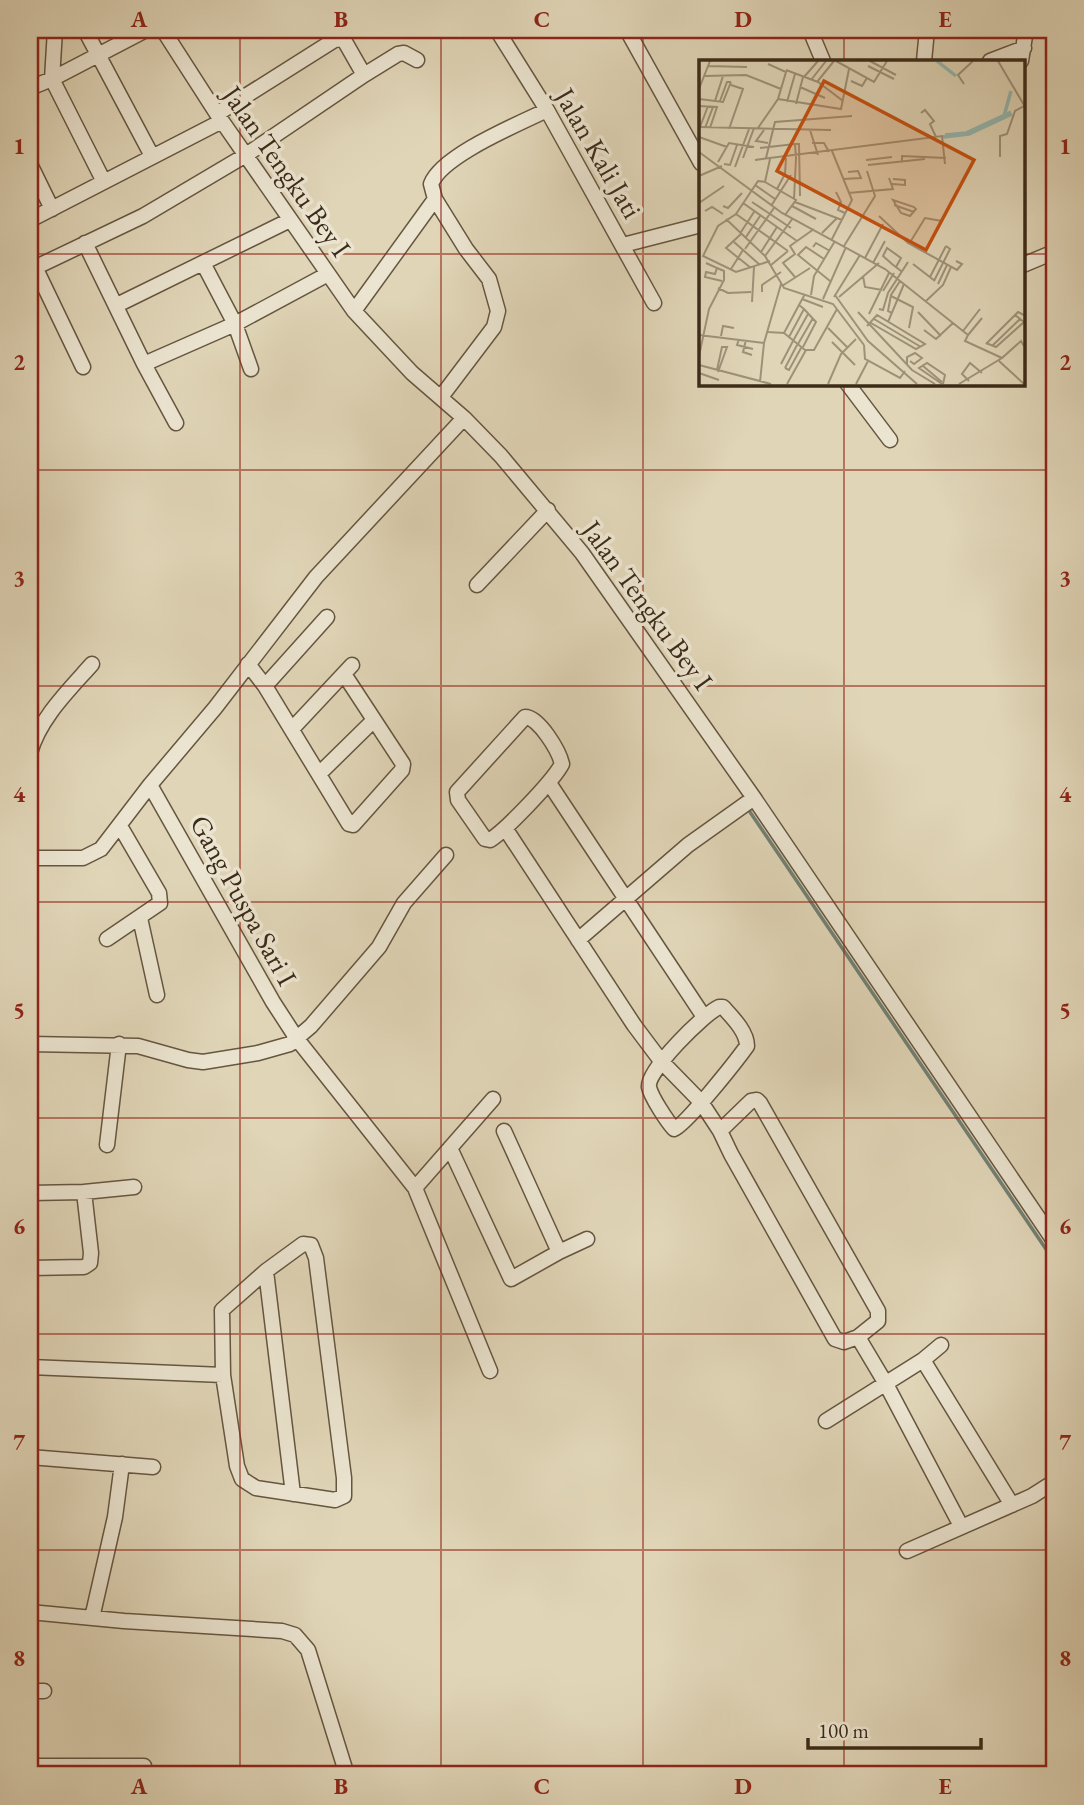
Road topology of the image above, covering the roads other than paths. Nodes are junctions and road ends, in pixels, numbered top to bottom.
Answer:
1 (55, 30) edge
2 (85, 30) edge
3 (146, 30) edge
4 (163, 30) edge
5 (497, 30) edge
6 (627, 30) edge
7 (810, 30) edge
8 (927, 30) edge
9 (1026, 30) edge
10 (339, 34) edge
11 (98, 54) junction
12 (1022, 55) edge
13 (417, 60) dead end
14 (823, 60) edge
15 (924, 60) edge
16 (995, 60) edge
17 (364, 75) junction
18 (52, 79) junction
19 (30, 88) edge
20 (547, 110) junction
21 (220, 118) junction
22 (246, 155) junction
23 (152, 156) junction
24 (699, 159) edge
25 (30, 164) edge
26 (103, 180) junction
27 (435, 199) junction
28 (52, 209) junction
29 (30, 220) edge
30 (290, 220) junction
31 (699, 226) edge
32 (85, 243) junction
33 (623, 245) junction
34 (1054, 252) edge
35 (203, 263) junction
36 (1024, 265) edge
37 (32, 268) edge
38 (328, 274) junction
39 (654, 303) dead end
40 (117, 305) junction
41 (354, 311) junction
42 (234, 324) junction
43 (144, 364) junction
44 (83, 367) dead end
45 (251, 369) dead end
46 (849, 385) edge
47 (440, 397) junction
48 (464, 418) junction
49 (176, 423) dead end
50 (890, 440) dead end
51 (548, 510) junction
52 (477, 585) dead end
53 (327, 617) dead end
54 (92, 664) dead end
55 (248, 664) junction
56 (265, 685) junction
57 (374, 720) junction
58 (292, 729) junction
59 (30, 753) edge
60 (319, 774) junction
61 (549, 783) junction
62 (150, 785) junction
63 (754, 798) junction
64 (120, 825) junction
65 (505, 828) junction
66 (446, 855) dead end
67 (30, 858) edge
68 (626, 897) junction
69 (140, 918) junction
70 (107, 939) dead end
71 (578, 940) junction
72 (157, 995) dead end
73 (704, 1017) junction
74 (297, 1039) junction
75 (30, 1044) edge
76 (119, 1044) junction
77 (661, 1061) junction
78 (493, 1099) dead end
79 (701, 1102) junction
80 (504, 1131) dead end
81 (720, 1131) junction
82 (107, 1144) dead end
83 (450, 1148) junction
84 (134, 1187) dead end
85 (415, 1188) junction
86 (83, 1192) junction
87 (30, 1193) edge
88 (587, 1239) dead end
89 (1054, 1241) edge
90 (559, 1252) junction
91 (30, 1268) edge
92 (266, 1271) junction
93 (858, 1337) junction
94 (941, 1345) dead end
95 (923, 1360) junction
96 (30, 1367) edge
97 (491, 1371) dead end
98 (223, 1375) junction
99 (886, 1384) junction
100 (826, 1422) dead end
101 (30, 1457) edge
102 (122, 1464) junction
103 (153, 1466) dead end
104 (1054, 1482) edge
105 (293, 1494) junction
106 (1012, 1505) junction
107 (961, 1526) junction
108 (907, 1551) dead end
109 (30, 1612) edge
110 (92, 1618) junction
111 (30, 1766) edge
112 (144, 1766) dead end
113 (347, 1775) edge

1 - 18 street
2 - 11 street
3 - 11 street
4 - 21 street, Jalan Tengku Bey I
5 - 20 street, Jalan Kali Jati
6 - 24 street
7 - 14 street
8 - 15 street
9 - 12 street
10 - 17 street
10 - 21 street
11 - 18 street
11 - 23 street
12 - 16 street
13 - 17 street
17 - 22 street
18 - 19 street
18 - 26 street
20 - 27 street
20 - 33 street, Jalan Kali Jati
21 - 22 street, Jalan Tengku Bey I
21 - 23 street
22 - 30 street, Jalan Tengku Bey I
22 - 32 street
23 - 26 street
25 - 28 street
26 - 28 street
27 - 41 street
27 - 47 street
28 - 29 street
30 - 35 street
30 - 38 street, Jalan Tengku Bey I
31 - 33 street
32 - 37 street
32 - 40 street
33 - 39 street, Jalan Kali Jati
34 - 36 street
35 - 40 street
35 - 42 street
37 - 44 street
38 - 41 street, Jalan Tengku Bey I
38 - 42 street
40 - 43 street
41 - 47 street, Jalan Tengku Bey I
42 - 43 street
42 - 45 street
43 - 49 street
46 - 50 street
47 - 48 street, Jalan Tengku Bey I
48 - 51 street, Jalan Tengku Bey I
48 - 55 street
51 - 52 street
51 - 63 street, Jalan Tengku Bey I
53 - 56 street
54 - 59 street
55 - 56 street
55 - 62 street
56 - 58 street
57 - 58 street
57 - 60 street
57 - 60 street
58 - 60 street
61 - 65 street
61 - 65 street
61 - 68 street
62 - 64 street
62 - 74 street, Gang Puspa Sari I
63 - 68 street
63 - 89 street, Jalan Tengku Bey I
64 - 67 street
64 - 69 street
65 - 71 street
66 - 74 street
68 - 71 street
68 - 73 street
69 - 70 street
69 - 72 street
71 - 77 street
73 - 77 street
73 - 79 street
74 - 76 street
74 - 85 street, Gang Puspa Sari I
75 - 76 street
76 - 82 street
77 - 79 street
77 - 79 street
78 - 83 street
79 - 81 street
80 - 90 street
81 - 93 street
81 - 93 street
83 - 85 street
83 - 90 street
84 - 86 street
85 - 97 street, Gang Puspa Sari I
86 - 87 street
86 - 91 street
88 - 90 street
92 - 98 street
92 - 105 street
92 - 105 street
93 - 99 street
94 - 95 street
95 - 99 street
95 - 106 street
96 - 98 street
98 - 105 street
99 - 100 street
99 - 107 street
101 - 102 street
102 - 103 street
102 - 110 street
104 - 106 street
106 - 107 street
107 - 108 street
109 - 110 street
110 - 113 street
111 - 112 street

